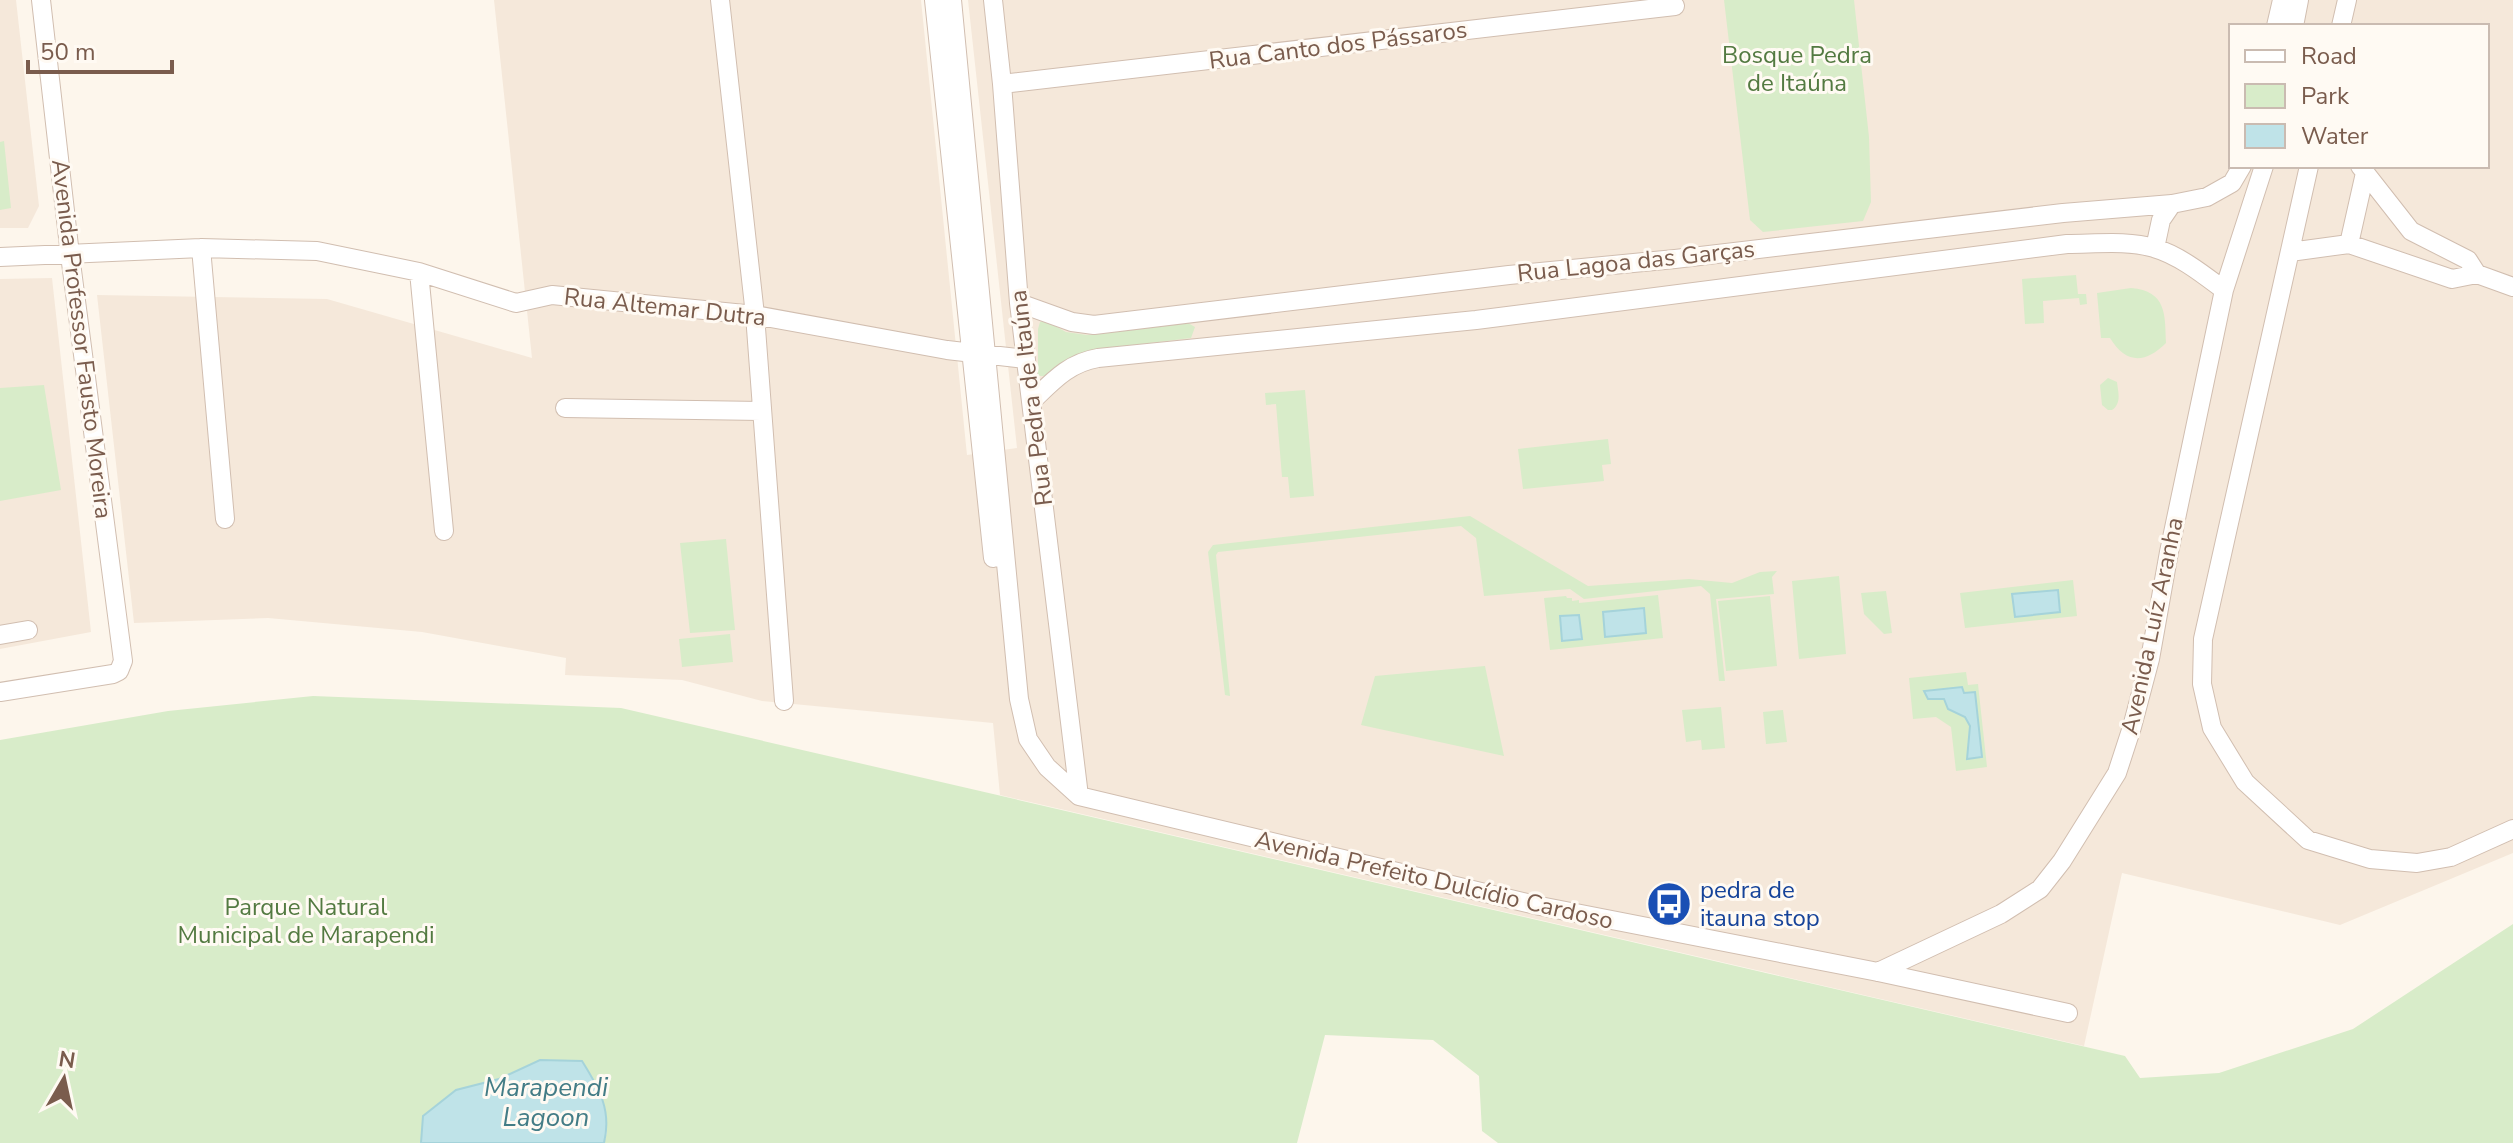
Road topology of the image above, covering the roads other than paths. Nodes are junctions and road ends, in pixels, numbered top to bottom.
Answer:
1 (41, 0) edge
2 (720, 0) edge
3 (934, 0) edge
4 (952, 0) edge
5 (993, 0) edge
6 (2282, 0) edge
7 (2299, 0) edge
8 (2347, 0) edge
9 (1675, 6) dead end
10 (2276, 24) edge
11 (2294, 24) edge
12 (2341, 24) edge
13 (1002, 84) junction
14 (2241, 168) edge
15 (2263, 168) edge
16 (2309, 168) edge
17 (2363, 170) edge
18 (2172, 204) junction
19 (2349, 244) junction
20 (201, 248) junction
21 (2155, 248) junction
22 (2290, 252) junction
23 (70, 255) junction
24 (0, 257) edge
25 (419, 272) junction
26 (2477, 274) junction
27 (2513, 287) edge
28 (2224, 290) junction
29 (1019, 303) junction
30 (755, 315) junction
31 (978, 353) junction
32 (1026, 359) junction
33 (1031, 402) junction
34 (565, 408) dead end
35 (761, 411) junction
36 (225, 519) dead end
37 (444, 531) dead end
38 (28, 630) dead end
39 (0, 635) edge
40 (0, 692) edge
41 (784, 701) dead end
42 (1027, 758) dead end
43 (1047, 767) joint
44 (1079, 796) junction
45 (2513, 829) edge
46 (1878, 972) junction
47 (2068, 1013) dead end

1 - 23 street, Avenida Professor Fausto Moreira
2 - 30 street
3 - 31 street
4 - 31 street, Rua Pedra de Itaúna
5 - 13 street, Rua Pedra de Itaúna
6 - 10 street
7 - 11 street
8 - 12 street
9 - 13 street, Rua Canto dos Pássaros
13 - 29 street, Rua Pedra de Itaúna
14 - 18 street, Rua Lagoa das Garças
15 - 28 street, Avenida Luíz Aranha
16 - 22 street
17 - 19 street
17 - 26 street
18 - 21 street
18 - 29 street, Rua Lagoa das Garças
19 - 22 street
19 - 26 street
20 - 23 street, Rua Altemar Dutra
20 - 25 street, Rua Altemar Dutra
20 - 36 street
21 - 28 street, Rua Lagoa das Garças
21 - 33 street, Rua Lagoa das Garças
22 - 45 street
23 - 24 street, Rua Altemar Dutra
23 - 40 street, Avenida Professor Fausto Moreira
25 - 30 street, Rua Altemar Dutra
25 - 37 street
26 - 27 street
28 - 46 street, Avenida Luíz Aranha
29 - 32 street, Rua Pedra de Itaúna
30 - 31 street, Rua Altemar Dutra
30 - 35 street
31 - 32 street, Rua Altemar Dutra
31 - 42 street
31 - 43 street, Rua Pedra de Itaúna
32 - 33 street, Rua Pedra de Itaúna
33 - 44 street, Rua Pedra de Itaúna
34 - 35 street
35 - 41 street
38 - 39 street
43 - 44 street, Avenida Prefeito Dulcídio Cardoso
44 - 46 street, Avenida Prefeito Dulcídio Cardoso
46 - 47 street, Avenida Prefeito Dulcídio Cardoso

